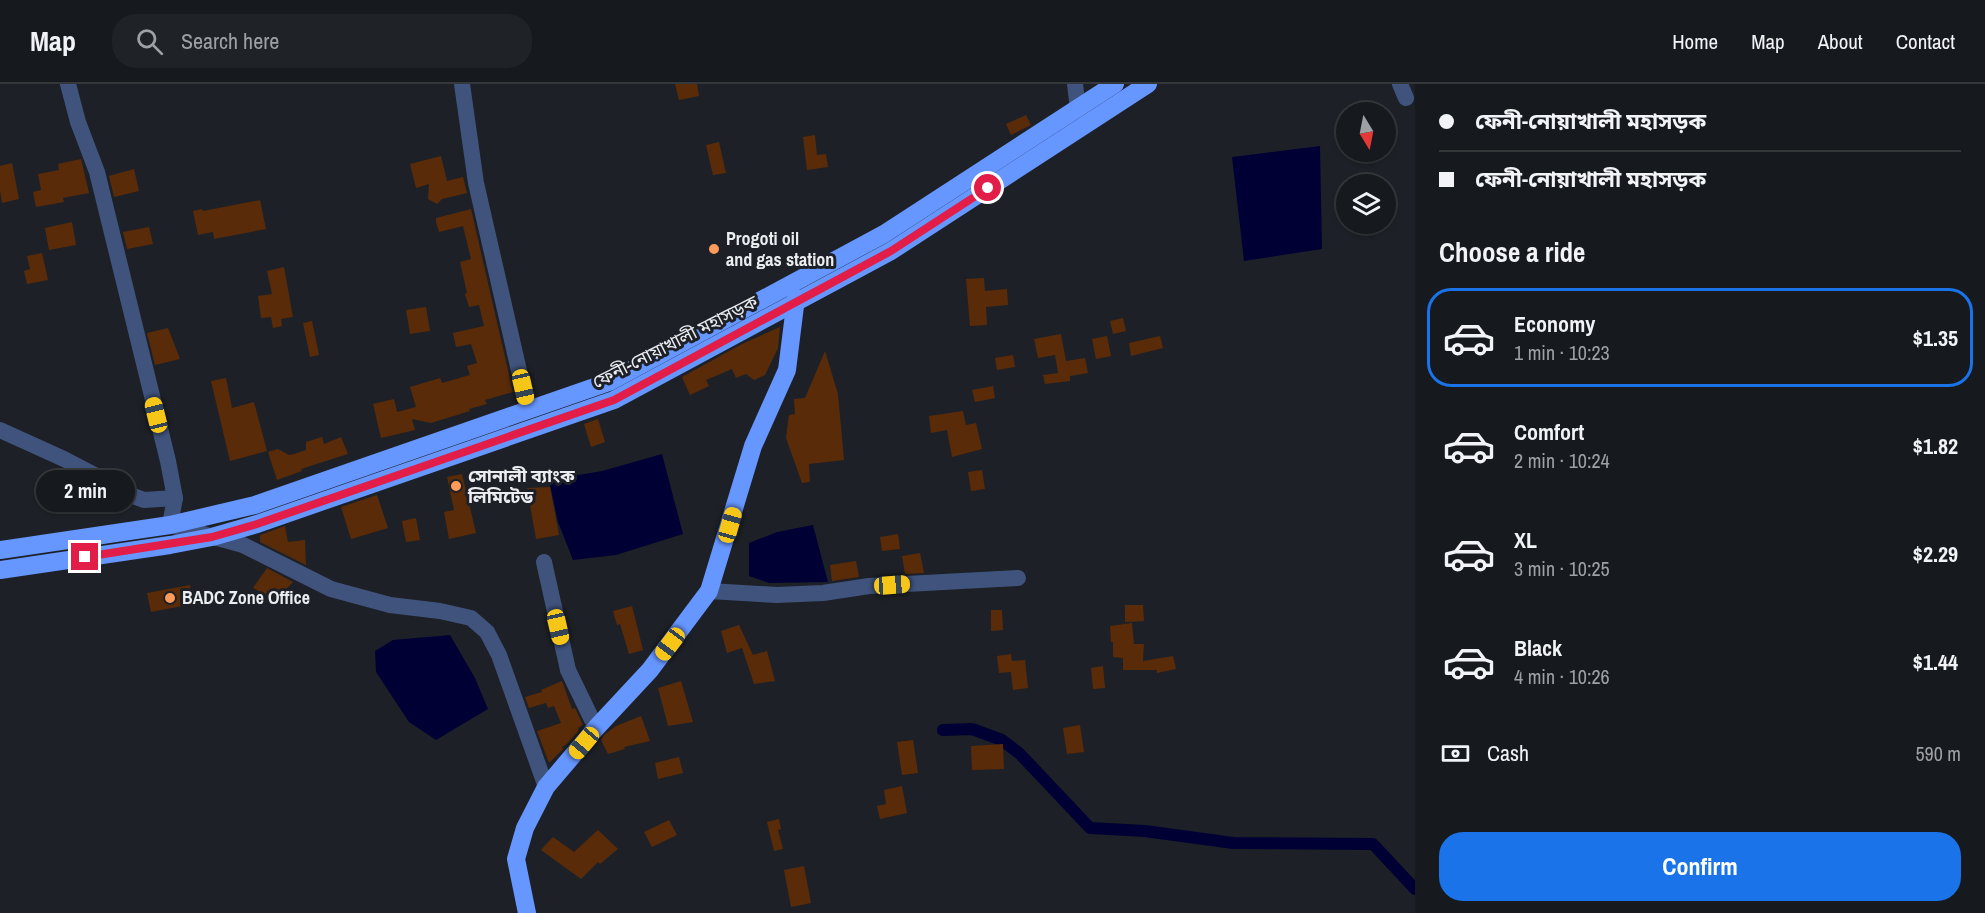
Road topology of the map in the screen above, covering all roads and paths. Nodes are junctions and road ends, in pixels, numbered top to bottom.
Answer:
1 (68, 84) edge
2 (462, 84) edge
3 (1075, 84) edge
4 (1115, 84) edge
5 (1148, 84) edge
6 (1078, 109) junction
7 (801, 279) junction
8 (794, 304) junction
9 (528, 410) junction
10 (0, 430) edge
11 (175, 498) junction
12 (170, 525) junction
13 (212, 537) junction
14 (0, 550) edge
15 (544, 562) dead end
16 (0, 570) edge
17 (1018, 578) dead end
18 (709, 591) junction
19 (596, 728) junction
20 (546, 787) junction
21 (527, 913) edge

1 - 11 street
2 - 9 street
3 - 6 street
4 - 6 highway, ফেনী-নোয়াখালী মহাসড়ক
5 - 8 highway, ফেনী-নোয়াখালী মহাসড়ক
6 - 7 highway, ফেনী-নোয়াখালী মহাসড়ক
7 - 8 highway
7 - 9 highway, ফেনী-নোয়াখালী মহাসড়ক
8 - 13 highway, ফেনী-নোয়াখালী মহাসড়ক
8 - 18 highway
9 - 12 highway, ফেনী-নোয়াখালী মহাসড়ক
10 - 11 street
11 - 12 street
12 - 13 street
12 - 14 highway, ফেনী-নোয়াখালী মহাসড়ক
13 - 16 highway, ফেনী-নোয়াখালী মহাসড়ক
13 - 20 street
15 - 19 street
17 - 18 street
18 - 19 highway
19 - 20 highway
20 - 21 highway

